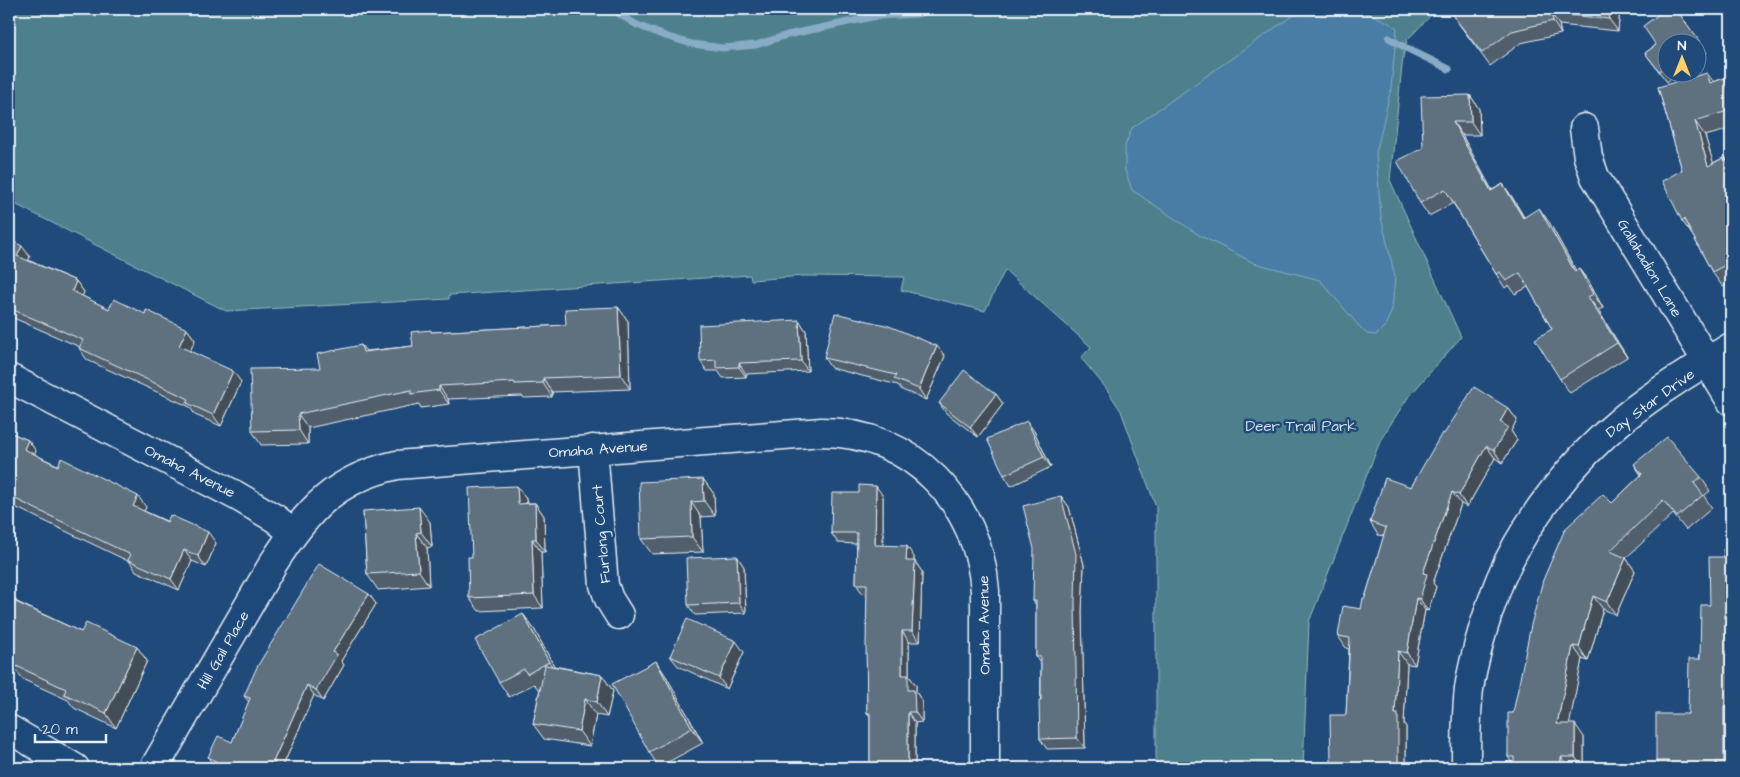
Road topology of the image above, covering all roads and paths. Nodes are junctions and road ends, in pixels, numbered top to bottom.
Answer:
1 (1584, 128) dead end
2 (1731, 347) edge
3 (1706, 362) junction
4 (9, 378) edge
5 (1731, 401) edge
6 (593, 449) junction
7 (293, 533) junction
8 (620, 615) dead end
9 (9, 729) edge
10 (75, 768) edge
11 (154, 768) edge
12 (985, 768) edge
13 (1466, 768) edge

1 - 3 street, Gallahadion Lane
2 - 3 street, Day Star Drive
3 - 5 street, Gallahadion Lane
3 - 13 street, Day Star Drive
4 - 7 street, Omaha Avenue
6 - 7 street, Omaha Avenue
6 - 8 street, Furlong Court
6 - 12 street, Omaha Avenue
7 - 11 street, Hill Gail Place
9 - 10 street

